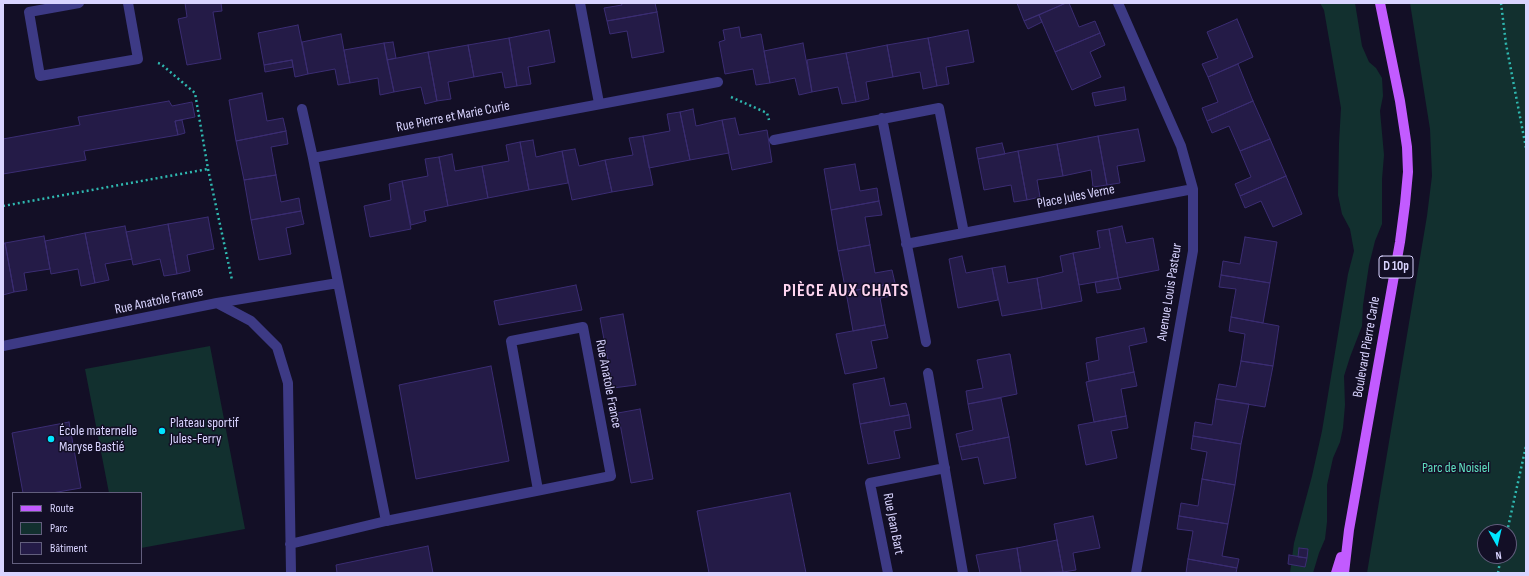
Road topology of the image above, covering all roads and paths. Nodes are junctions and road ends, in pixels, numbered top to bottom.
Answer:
1 (79, 3) edge
2 (128, 3) edge
3 (580, 3) edge
4 (1118, 3) edge
5 (1380, 3) edge
6 (1501, 3) edge
7 (28, 8) edge
8 (138, 58) junction
9 (718, 82) joint
10 (599, 103) junction
11 (302, 109) dead end
12 (882, 118) junction
13 (774, 140) joint
14 (1526, 148) edge
15 (313, 158) junction
16 (208, 169) junction
17 (1194, 189) junction
18 (3, 206) edge
19 (964, 233) junction
20 (906, 244) junction
21 (338, 283) junction
22 (236, 300) junction
23 (218, 304) junction
24 (926, 342) dead end
25 (3, 346) edge
26 (928, 373) dead end
27 (1526, 446) edge
28 (945, 468) junction
29 (538, 490) junction
30 (386, 522) junction
31 (1509, 524) edge
32 (1349, 530) junction
33 (290, 544) junction
34 (291, 573) edge
35 (888, 573) edge
36 (963, 573) edge
37 (1136, 573) edge
38 (1336, 573) edge
39 (1344, 573) edge

1 - 7 street
2 - 8 street
3 - 10 street
4 - 17 street, Avenue Louis Pasteur
5 - 32 main road, Boulevard Pierre Carle / D 10p
6 - 14 path
7 - 8 street
8 - 16 path
9 - 10 street, Rue Pierre et Marie Curie
9 - 13 path
10 - 15 street, Rue Pierre et Marie Curie
11 - 15 street
12 - 13 street
12 - 19 street
12 - 20 street
15 - 21 street
16 - 18 path
16 - 22 path
17 - 19 street, Place Jules Verne
17 - 37 street, Avenue Louis Pasteur
19 - 20 street, Place Jules Verne
20 - 24 street
21 - 22 street
21 - 30 street
22 - 23 street
23 - 25 street, Rue Anatole France
23 - 33 street, Rue Anatole France
26 - 28 street
27 - 31 path
28 - 35 street, Rue Jean Bart
28 - 36 street
29 - 29 street, Rue Anatole France
29 - 30 street, Rue Anatole France
30 - 33 street, Rue Anatole France
32 - 38 main road, Boulevard Pierre Carle / D 10p
32 - 39 main road, Boulevard Pierre Carle / D 10p
33 - 34 street, Rue Anatole France

